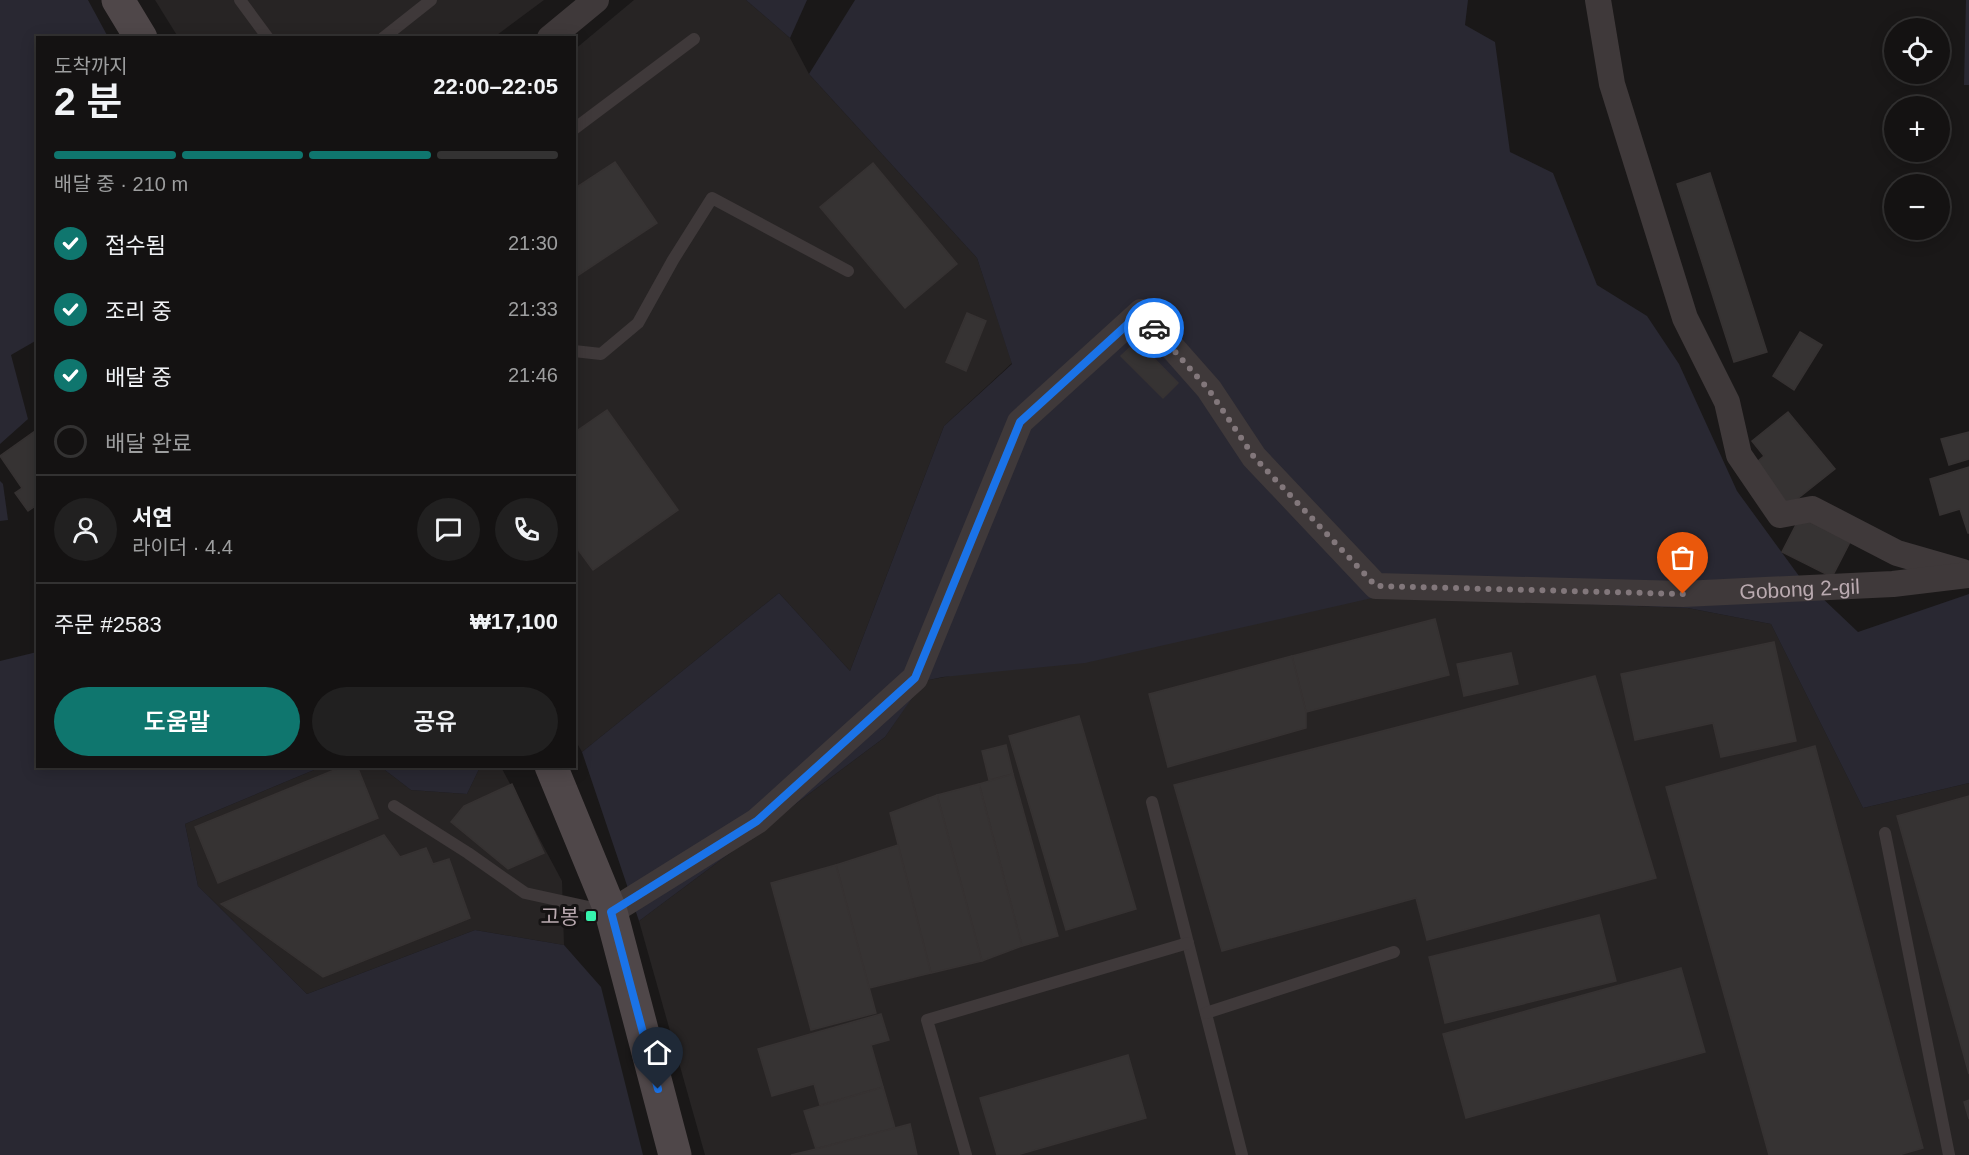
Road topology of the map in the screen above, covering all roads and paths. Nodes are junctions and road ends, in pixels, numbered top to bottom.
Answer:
1 (118, 0) edge
2 (240, 0) edge
3 (431, 0) edge
4 (596, 0) edge
5 (1598, 0) edge
6 (140, 36) edge
7 (267, 36) edge
8 (386, 36) edge
9 (552, 36) edge
10 (694, 39) dead end
11 (576, 128) edge
12 (848, 271) dead end
13 (576, 351) edge
14 (1969, 574) edge
15 (552, 768) edge
16 (1152, 802) dead end
17 (394, 806) dead end
18 (1885, 833) dead end
19 (611, 912) junction
20 (1188, 943) junction
21 (1394, 952) dead end
22 (1206, 1013) junction
23 (675, 1155) edge
24 (966, 1155) edge
25 (1242, 1155) edge
26 (1949, 1155) edge

1 - 6 street
2 - 7 lane
3 - 8 lane
4 - 9 street
5 - 14 street
10 - 11 lane
12 - 13 lane
14 - 19 street, Gobong 2-gil
15 - 19 street
16 - 20 lane
17 - 19 lane
18 - 26 lane
19 - 23 street
20 - 22 lane
20 - 24 lane
21 - 22 lane
22 - 25 lane

